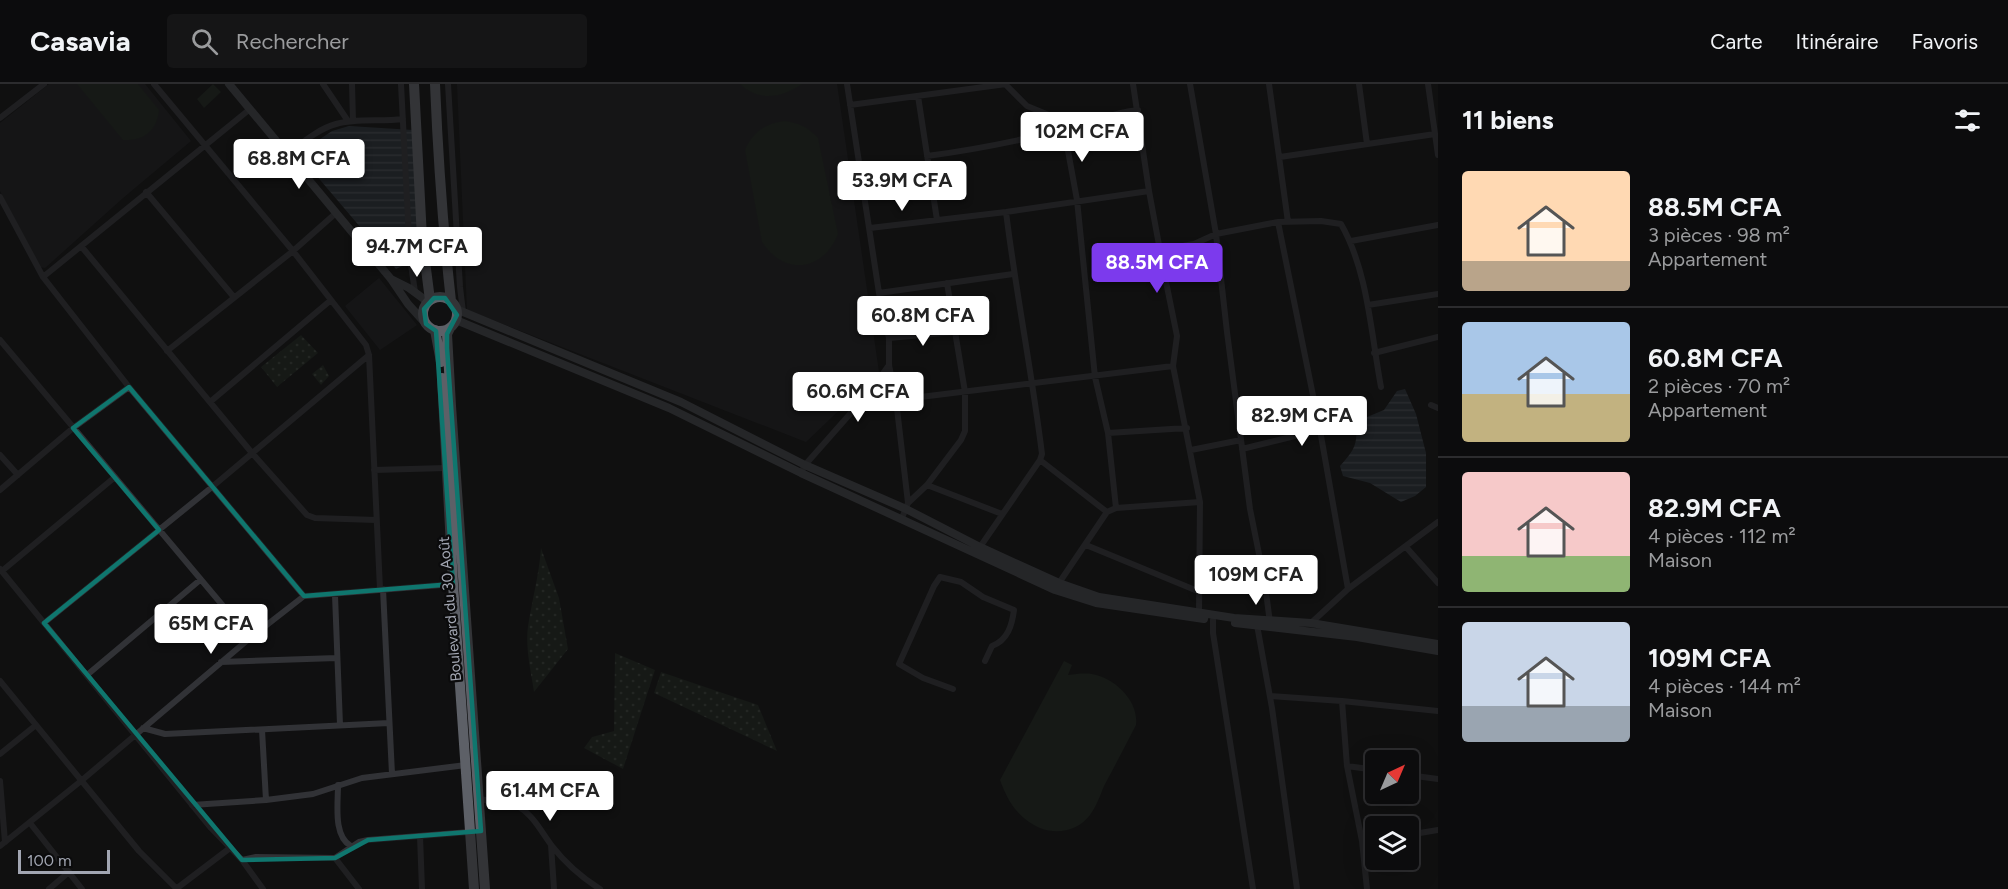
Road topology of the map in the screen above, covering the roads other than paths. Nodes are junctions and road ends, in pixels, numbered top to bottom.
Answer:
1 (44, 84) edge
2 (154, 84) edge
3 (323, 84) edge
4 (352, 84) edge
5 (401, 84) edge
6 (414, 84) edge
7 (435, 84) edge
8 (448, 84) edge
9 (847, 84) edge
10 (1006, 84) edge
11 (1132, 84) edge
12 (1190, 84) edge
13 (1269, 84) edge
14 (1359, 84) edge
15 (1428, 84) edge
16 (233, 85) edge
17 (991, 85) edge
18 (918, 96) junction
19 (850, 105) junction
20 (250, 109) junction
21 (1138, 110) junction
22 (0, 118) edge
23 (403, 119) junction
24 (351, 121) junction
25 (1064, 129) junction
26 (1435, 134) junction
27 (1366, 144) junction
28 (205, 145) junction
29 (287, 154) junction
30 (1438, 155) edge
31 (927, 156) junction
32 (1280, 157) junction
33 (1149, 190) junction
34 (146, 192) junction
35 (0, 197) edge
36 (1077, 200) junction
37 (1006, 212) junction
38 (336, 213) junction
39 (937, 220) junction
40 (1278, 222) junction
41 (1288, 222) junction
42 (1438, 225) edge
43 (870, 228) junction
44 (1216, 234) junction
45 (1351, 241) junction
46 (1194, 244) junction
47 (81, 246) junction
48 (1160, 250) junction
49 (293, 251) junction
50 (1164, 272) junction
51 (1013, 274) junction
52 (43, 277) junction
53 (391, 279) junction
54 (947, 283) junction
55 (415, 292) junction
56 (879, 293) junction
57 (1438, 294) edge
58 (233, 296) junction
59 (331, 300) junction
60 (429, 301) junction
61 (1368, 305) junction
62 (455, 314) junction
63 (431, 327) junction
64 (954, 332) junction
65 (1438, 337) edge
66 (889, 338) junction
67 (0, 340) edge
68 (168, 351) junction
69 (1374, 353) junction
70 (369, 355) junction
71 (889, 365) junction
72 (1173, 366) junction
73 (1095, 377) junction
74 (1033, 382) junction
75 (129, 387) junction
76 (1381, 387) dead end
77 (872, 389) junction
78 (964, 392) junction
79 (896, 400) junction
80 (210, 402) junction
81 (1356, 421) dead end
82 (74, 428) junction
83 (1187, 428) junction
84 (1320, 430) junction
85 (1108, 433) junction
86 (1241, 440) junction
87 (1242, 449) junction
88 (1191, 450) junction
89 (252, 453) junction
90 (0, 455) edge
91 (1040, 460) junction
92 (446, 468) junction
93 (803, 469) junction
94 (374, 470) junction
95 (18, 475) junction
96 (115, 477) junction
97 (927, 485) junction
98 (212, 487) junction
99 (0, 490) edge
100 (1200, 502) junction
101 (907, 506) junction
102 (1116, 508) junction
103 (1107, 512) junction
104 (1002, 514) junction
105 (902, 518) junction
106 (376, 520) junction
107 (1438, 522) edge
108 (159, 530) junction
109 (1086, 545) junction
110 (980, 547) junction
111 (1406, 547) junction
112 (1, 570) edge
113 (200, 580) junction
114 (1438, 583) edge
115 (453, 584) junction
116 (1059, 584) junction
117 (382, 589) junction
118 (1348, 589) junction
119 (1200, 592) junction
120 (335, 595) junction
121 (304, 596) junction
122 (1199, 613) junction
123 (1213, 620) junction
124 (44, 623) junction
125 (1270, 623) junction
126 (1311, 623) junction
127 (1257, 625) junction
128 (250, 638) junction
129 (1438, 644) edge
130 (1438, 651) edge
131 (337, 658) junction
132 (221, 662) junction
133 (985, 662) dead end
134 (87, 675) junction
135 (0, 681) edge
136 (953, 689) dead end
137 (1270, 696) junction
138 (1342, 701) junction
139 (1438, 711) edge
140 (389, 723) junction
141 (36, 725) junction
142 (340, 725) junction
143 (143, 728) junction
144 (262, 730) junction
145 (475, 730) junction
146 (463, 731) junction
147 (135, 735) junction
148 (0, 754) edge
149 (466, 765) junction
150 (1347, 766) junction
151 (1365, 768) edge
152 (392, 774) junction
153 (1419, 776) edge
154 (1438, 779) edge
155 (81, 781) junction
156 (0, 782) edge
157 (338, 785) junction
158 (478, 799) junction
159 (266, 800) junction
160 (192, 805) junction
161 (30, 823) junction
162 (1438, 830) edge
163 (475, 831) junction
164 (1419, 833) edge
165 (420, 837) junction
166 (1362, 841) junction
167 (1365, 841) edge
168 (3, 844) edge
169 (550, 844) junction
170 (351, 846) junction
171 (230, 848) junction
172 (335, 858) junction
173 (242, 860) junction
174 (69, 872) junction
175 (49, 889) edge
176 (82, 889) edge
177 (176, 889) edge
178 (263, 889) edge
179 (358, 889) edge
180 (422, 889) edge
181 (474, 889) edge
182 (485, 889) edge
183 (554, 889) edge
184 (600, 889) edge
185 (1253, 889) edge
186 (1297, 889) edge
187 (1367, 889) edge

1 - 22 street
2 - 28 street
3 - 24 street
4 - 24 street
5 - 23 street
6 - 60 highway
7 - 62 highway, Boulevard du 30 Août
8 - 62 street
9 - 19 street
10 - 17 street
10 - 25 street
11 - 21 street
12 - 44 street
13 - 32 street
14 - 27 street
15 - 26 street
16 - 20 main road
17 - 18 street
18 - 19 street
18 - 31 street
19 - 43 street
20 - 28 street
20 - 29 main road
21 - 25 street
21 - 33 street
23 - 24 street
23 - 55 street
24 - 29 street
25 - 31 street
25 - 36 street
26 - 27 street
26 - 30 street
27 - 32 street
28 - 34 street
28 - 49 street
29 - 38 main road
31 - 39 street
32 - 41 street
33 - 36 street
33 - 48 street
34 - 47 street
34 - 58 street
35 - 52 street
36 - 37 street
36 - 73 street
37 - 39 street
37 - 51 street
38 - 49 street
38 - 53 main road
39 - 43 street
40 - 41 street
40 - 44 street
40 - 84 street
41 - 45 street
42 - 45 street
43 - 56 street
44 - 46 street
44 - 86 street
45 - 61 street
46 - 48 street
46 - 50 street
47 - 52 street
47 - 68 street
48 - 50 street
49 - 58 street
49 - 59 street
50 - 72 street
51 - 54 street
51 - 74 street
52 - 75 street
53 - 55 main road
53 - 63 main road
54 - 56 street
54 - 64 street
55 - 60 main road
56 - 66 street
57 - 61 street
58 - 68 street
59 - 70 street
59 - 80 street
60 - 62 highway
60 - 63 highway
61 - 69 street
62 - 63 highway
62 - 93 main road
62 - 145 highway, Boulevard du 30 Août
63 - 92 highway, Boulevard du 30 Août
64 - 66 street
64 - 78 street
65 - 69 street
66 - 71 street
67 - 82 street
68 - 80 street
69 - 76 street
70 - 89 street
70 - 94 street
71 - 77 street
71 - 79 street
72 - 73 street
72 - 83 street
73 - 74 street
73 - 85 street
74 - 78 street
74 - 91 street
75 - 82 street
75 - 98 street
77 - 79 street
77 - 93 street
78 - 79 street
78 - 97 street
79 - 101 street
80 - 89 street
81 - 84 street
82 - 95 street
82 - 96 street
83 - 85 street
83 - 88 street
84 - 87 street
84 - 118 street
85 - 102 street
86 - 87 street
86 - 88 street
87 - 125 street
88 - 100 street
89 - 98 street
89 - 106 street
90 - 95 street
91 - 103 street
91 - 104 street
92 - 94 street
92 - 115 highway, Boulevard du 30 Août
93 - 101 main road
93 - 105 main road
94 - 106 street
95 - 99 street
96 - 108 street
96 - 112 street
97 - 101 street
97 - 104 street
98 - 108 street
98 - 121 street
100 - 102 street
100 - 119 street
101 - 105 street
101 - 110 main road
102 - 103 street
103 - 109 street
104 - 110 street
105 - 123 main road
106 - 117 street
107 - 111 street
108 - 113 street
108 - 124 street
109 - 116 street
109 - 119 street
110 - 116 main road
111 - 114 street
111 - 118 street
112 - 124 street
113 - 128 street
113 - 134 street
115 - 117 street
115 - 146 highway, Boulevard du 30 Août
116 - 122 main road
117 - 120 street
117 - 140 street
118 - 126 street
119 - 122 street
120 - 121 street
120 - 131 street
121 - 128 street
122 - 125 main road
123 - 127 main road
123 - 185 street
124 - 134 street
125 - 126 main road
125 - 127 main road
125 - 130 main road
126 - 129 main road
127 - 137 street
128 - 132 street
131 - 132 street
131 - 142 street
132 - 143 street
133 - 136 street
134 - 147 street
135 - 141 street
137 - 138 street
137 - 186 street
138 - 139 street
138 - 150 street
140 - 142 street
140 - 152 street
141 - 148 street
141 - 155 street
142 - 144 street
143 - 144 street
143 - 147 street
144 - 159 street
145 - 146 highway
145 - 158 highway, Boulevard du 30 Août
146 - 149 highway, Boulevard du 30 Août
147 - 155 street
147 - 160 street
149 - 152 street
149 - 163 highway, Boulevard du 30 Août
150 - 151 street
150 - 166 street
152 - 157 street
153 - 154 street
155 - 161 street
155 - 177 street
156 - 168 street
157 - 159 street
157 - 170 street
158 - 163 highway, Boulevard du 30 Août
158 - 169 street
159 - 160 street
160 - 171 street
161 - 168 street
161 - 174 street
162 - 164 street
163 - 165 street
163 - 181 highway, Boulevard du 30 Août
163 - 182 highway, Boulevard du 30 Août
165 - 170 street
165 - 180 street
166 - 167 street
166 - 187 street
169 - 183 street
169 - 184 street
170 - 172 street
171 - 173 street
171 - 177 street
172 - 173 street
172 - 179 street
173 - 178 street
174 - 175 street
174 - 176 street

